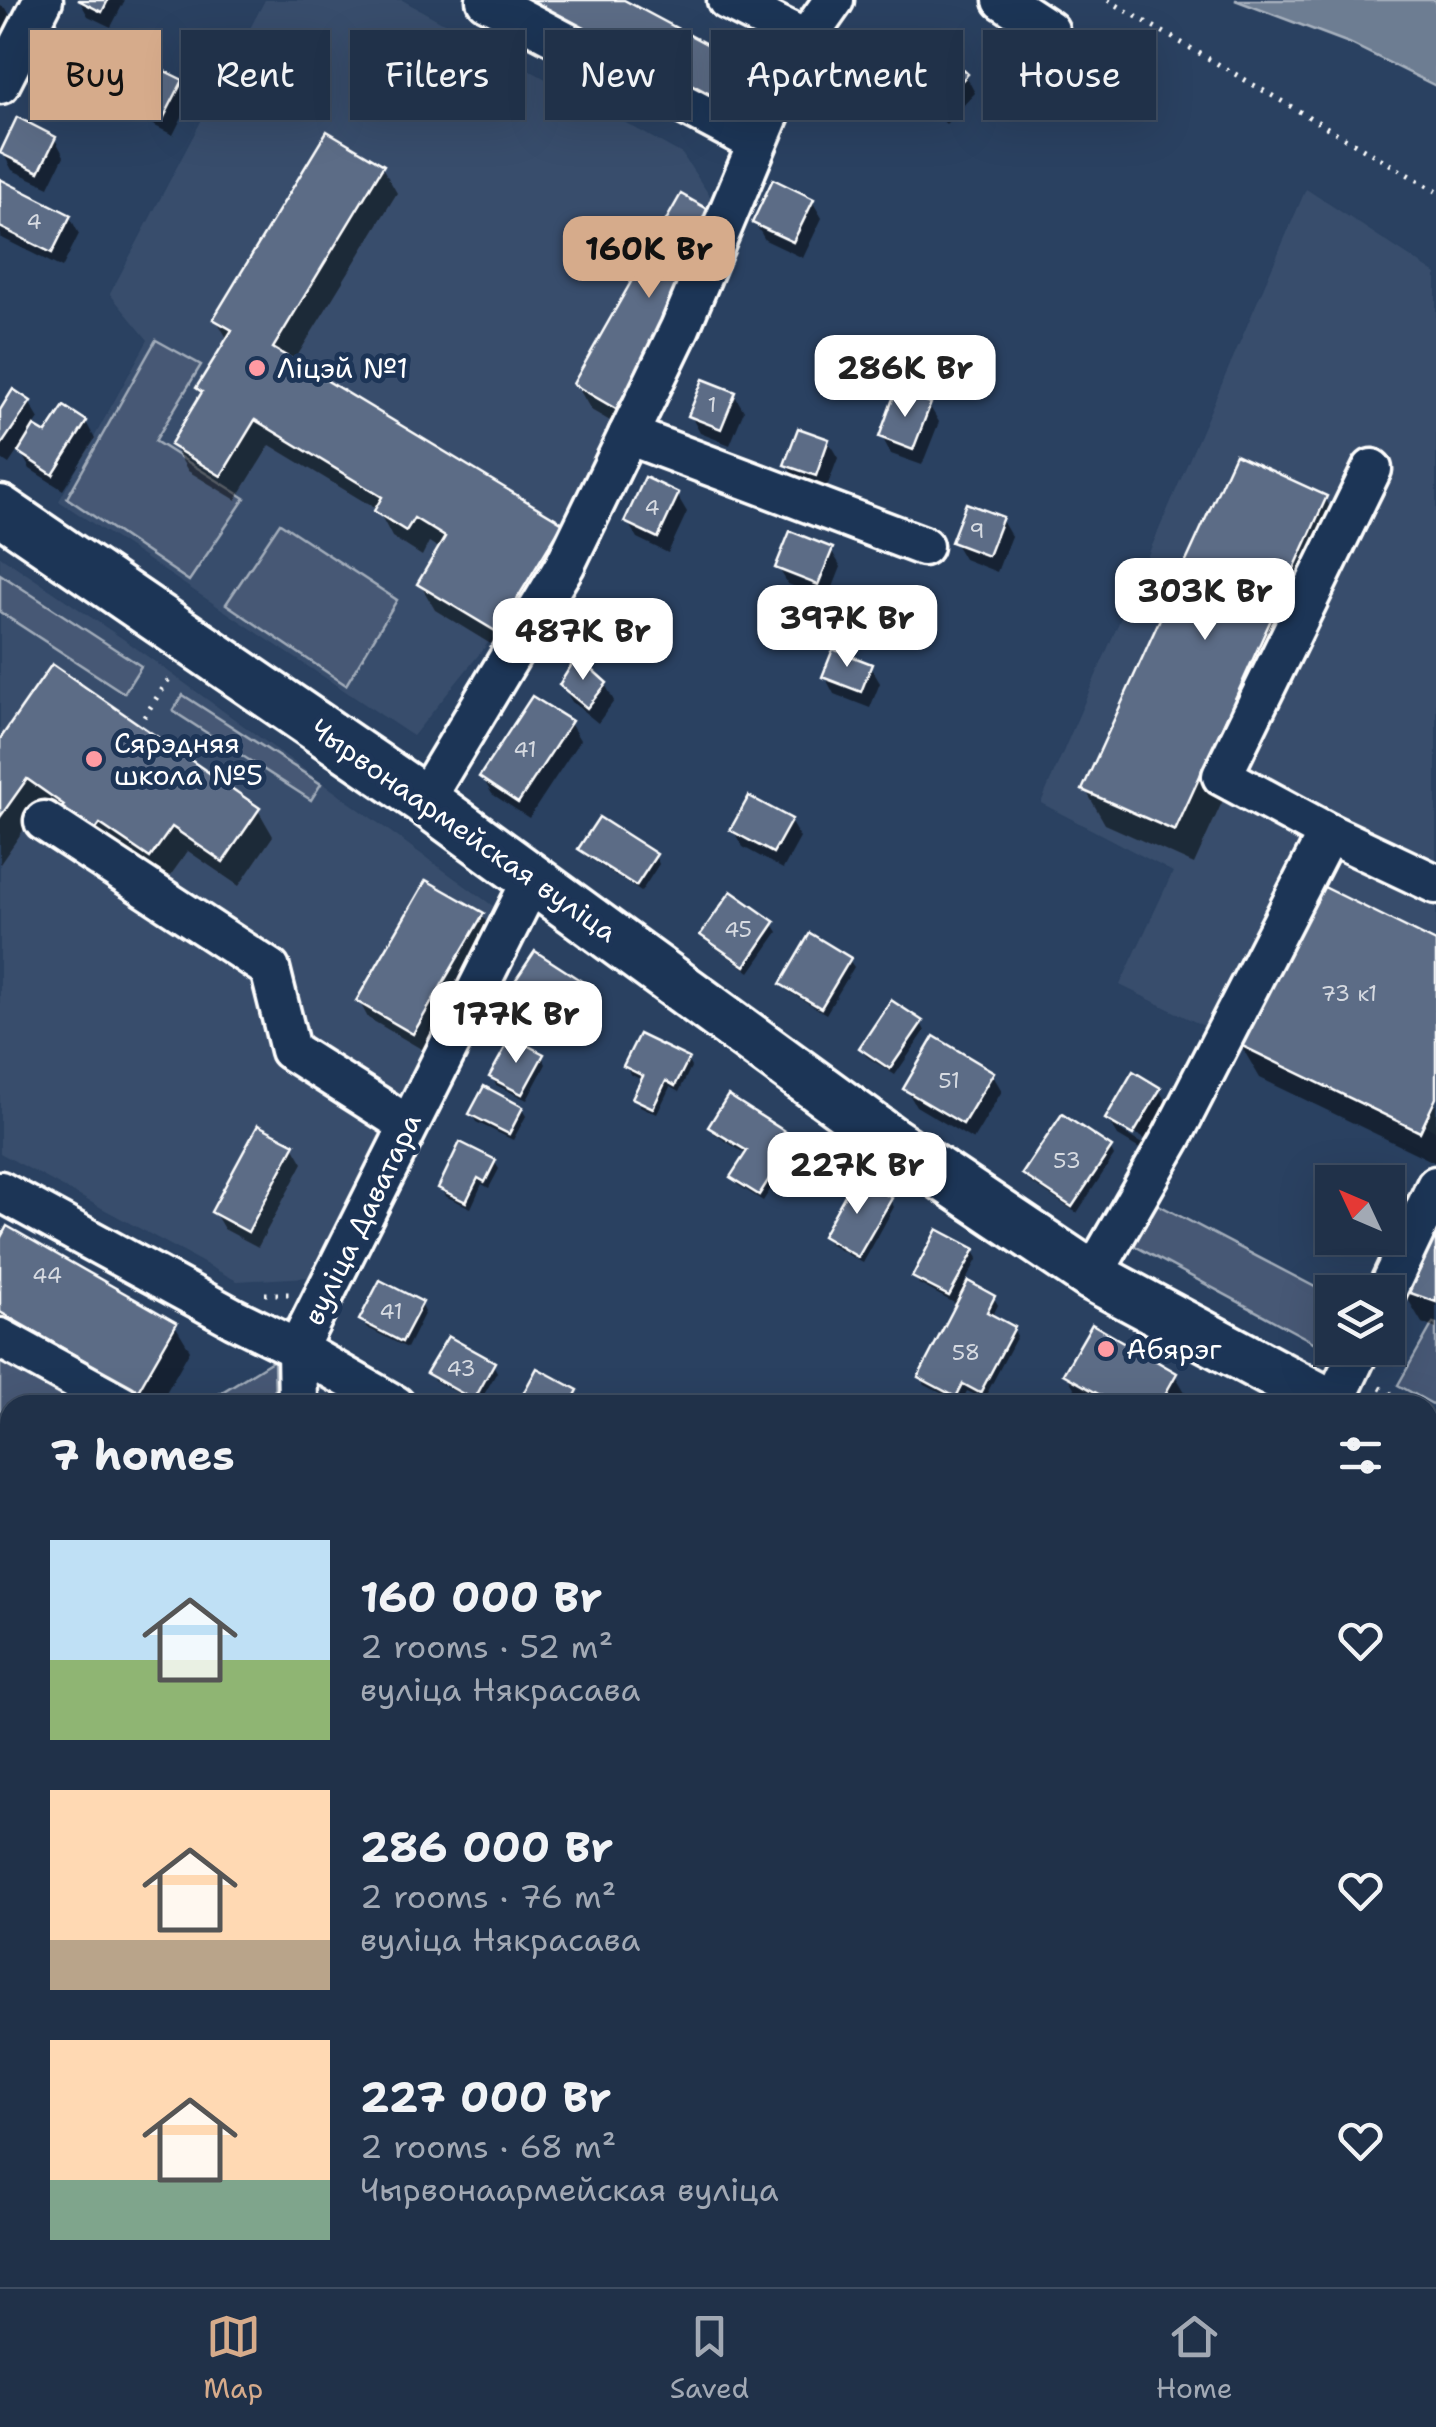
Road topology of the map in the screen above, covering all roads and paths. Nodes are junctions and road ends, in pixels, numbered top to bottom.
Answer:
1 (42, 0) edge
2 (486, 0) edge
3 (727, 0) edge
4 (834, 0) edge
5 (1003, 0) edge
6 (1108, 0) edge
7 (787, 30) edge
8 (1049, 30) dead end
9 (0, 84) edge
10 (758, 143) junction
11 (1436, 191) edge
12 (628, 435) junction
13 (1372, 469) dead end
14 (0, 510) edge
15 (923, 546) dead end
16 (169, 679) dead end
17 (144, 718) dead end
18 (424, 800) junction
19 (44, 821) dead end
20 (1328, 833) junction
21 (533, 878) junction
22 (1436, 884) edge
23 (408, 1125) junction
24 (1436, 1186) edge
25 (0, 1191) edge
26 (1394, 1275) edge
27 (1092, 1276) junction
28 (0, 1338) edge
29 (297, 1349) junction
30 (1352, 1365) edge
31 (104, 1395) edge
32 (298, 1395) edge
33 (378, 1395) edge
34 (1314, 1395) edge
35 (1338, 1395) edge

1 - 9 street
2 - 10 street
3 - 7 street
4 - 10 street
5 - 8 street
6 - 11 path
10 - 12 street
12 - 15 street
12 - 18 street
13 - 20 street
14 - 18 main road, Чырвонаармейская вуліца
16 - 17 path
18 - 21 main road, Чырвонаармейская вуліца
19 - 23 street
20 - 22 street
20 - 27 street
21 - 23 street, вуліца Даватара
21 - 27 main road, Чырвонаармейская вуліца
23 - 29 street, вуліца Даватара
24 - 26 street
25 - 29 street
27 - 34 main road, Чырвонаармейская вуліца
28 - 31 street
29 - 32 street, вуліца Даватара
29 - 33 street
30 - 35 street

